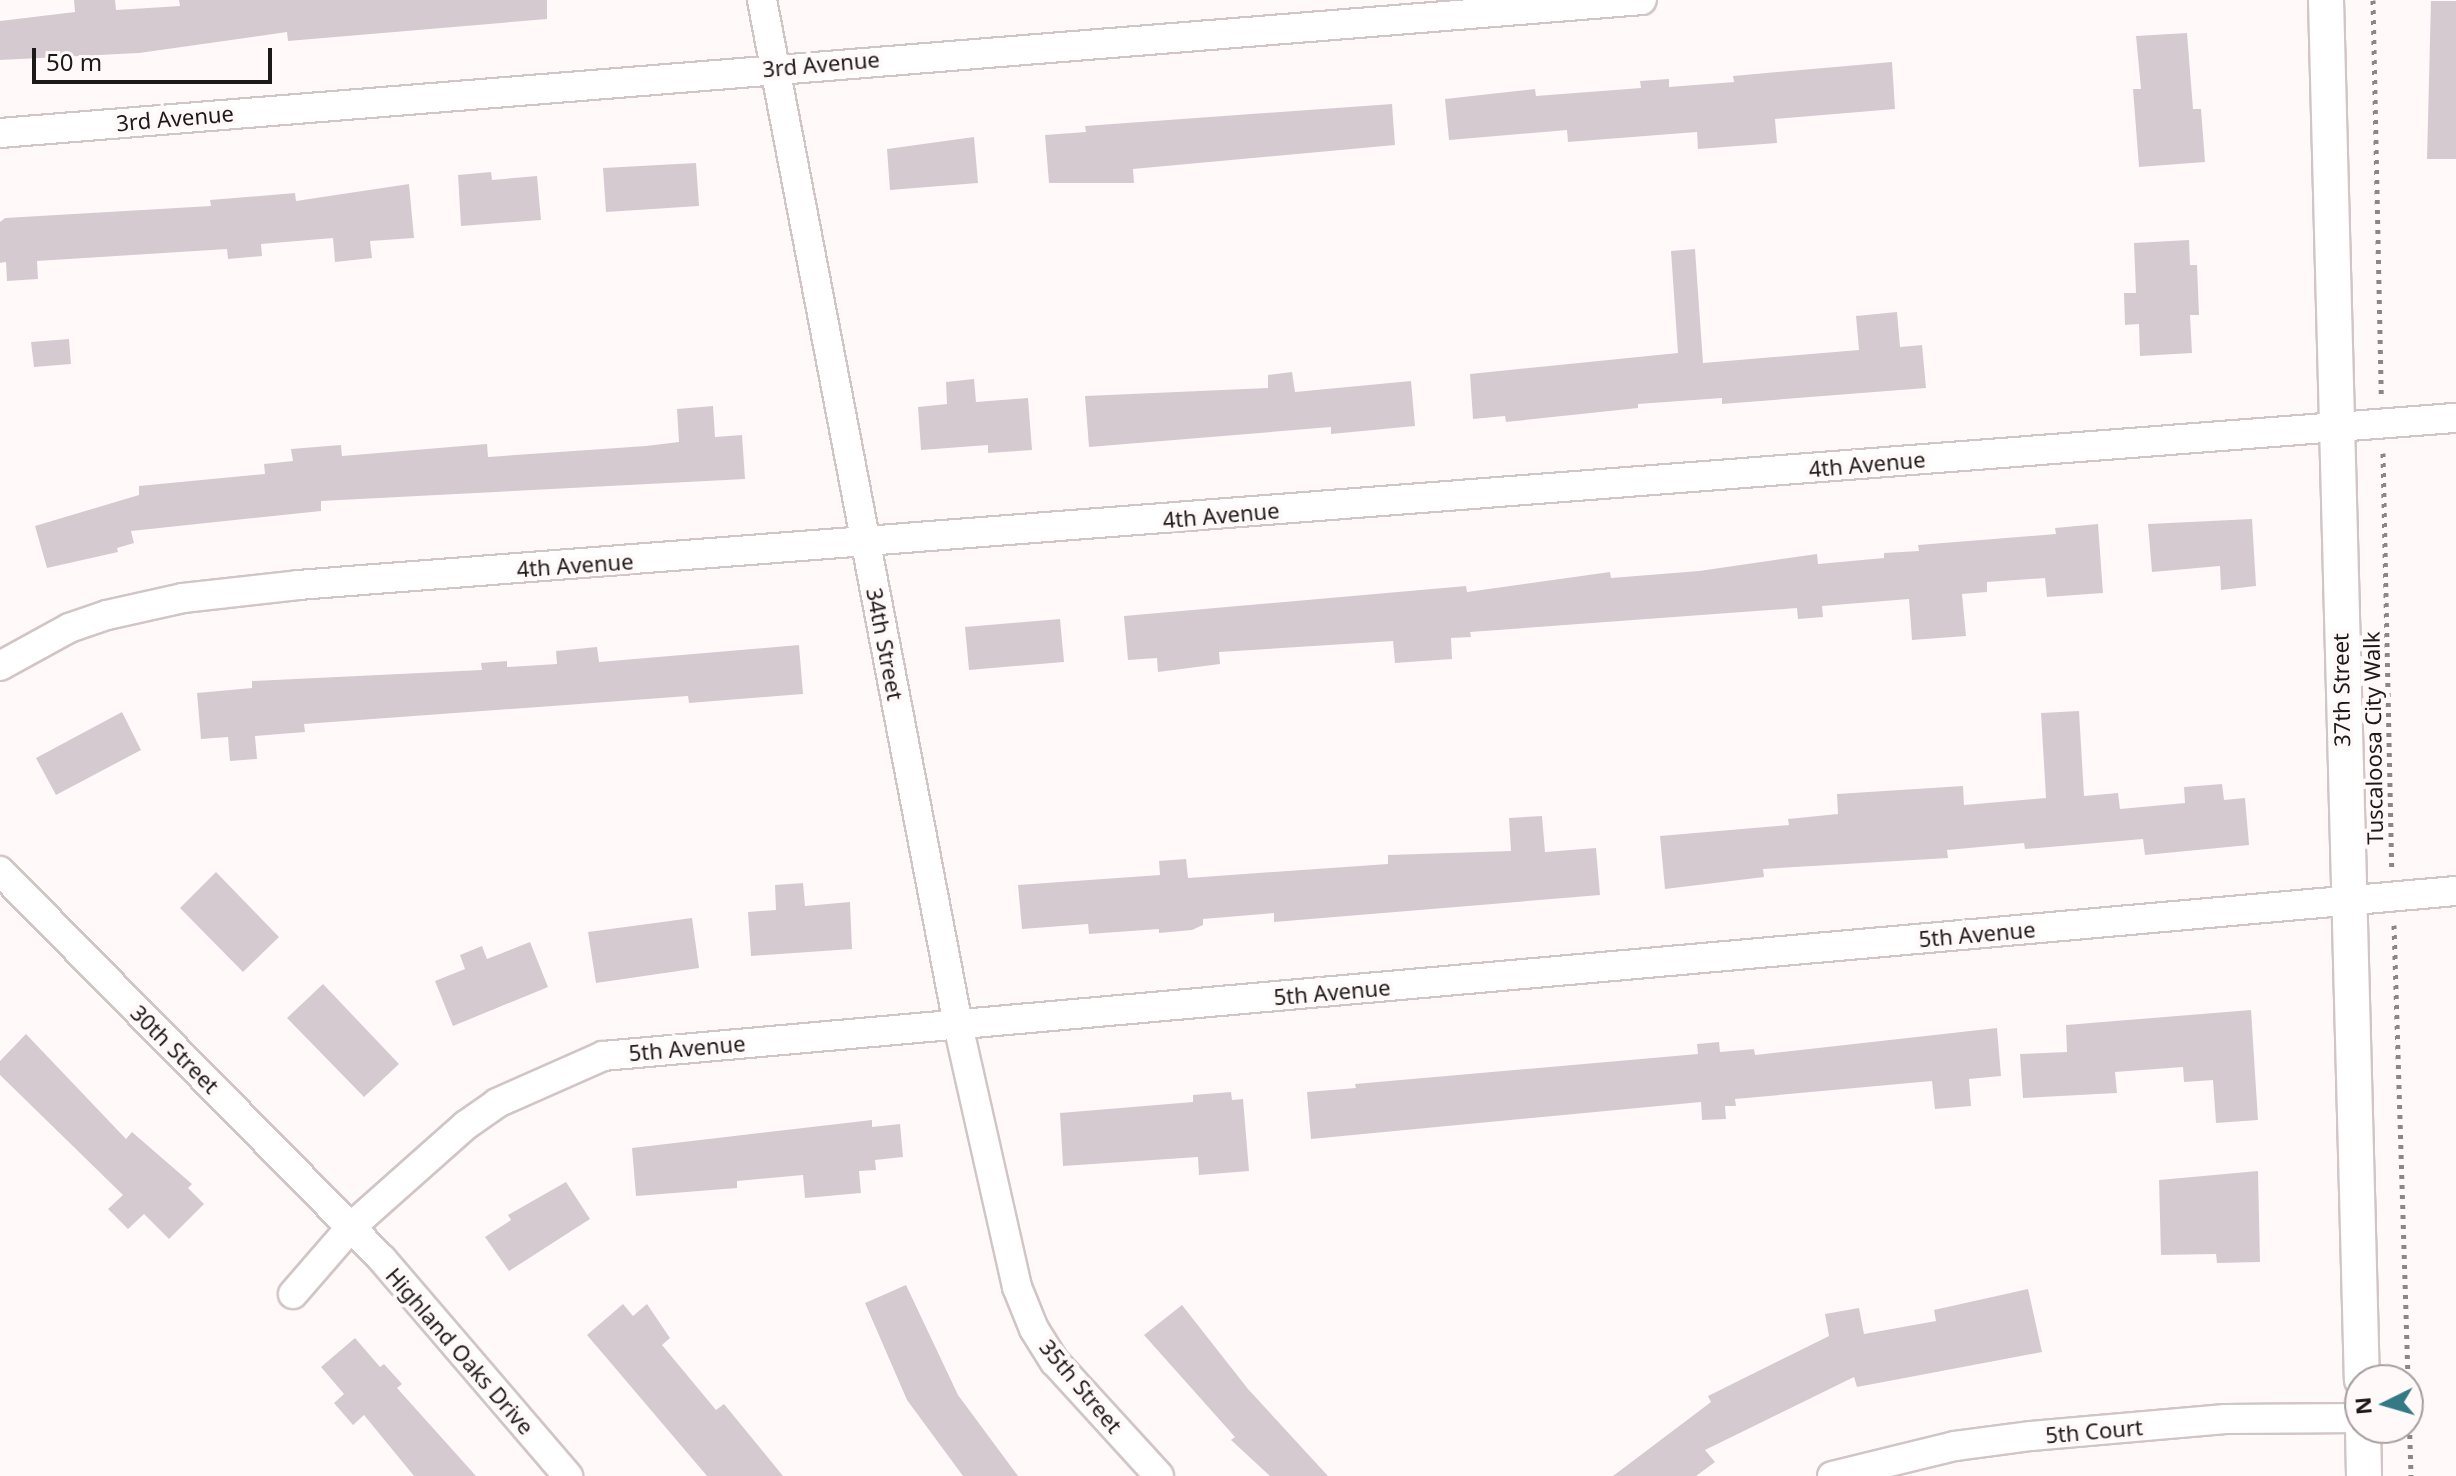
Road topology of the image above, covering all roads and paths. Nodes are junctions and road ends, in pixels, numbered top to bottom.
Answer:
1 (762, 0) edge
2 (1642, 0) edge
3 (2326, 0) edge
4 (2373, 0) edge
5 (774, 68) junction
6 (0, 133) edge
7 (2456, 418) edge
8 (2382, 424) junction
9 (2335, 427) junction
10 (865, 544) junction
11 (0, 666) edge
12 (0, 871) edge
13 (2456, 891) edge
14 (2393, 897) junction
15 (2347, 901) junction
16 (958, 1025) junction
17 (351, 1227) junction
18 (1017, 1287) joint
19 (293, 1294) dead end
20 (2361, 1364) edge
21 (2344, 1418) edge
22 (2363, 1444) edge
23 (568, 1476) edge
24 (1159, 1476) edge
25 (1832, 1476) edge
26 (2364, 1476) edge
27 (2411, 1476) edge

1 - 5 street, 34th Street
2 - 5 street, 3rd Avenue
3 - 9 street, 37th Street
4 - 8 path, Tuscaloosa City Walk
5 - 6 street, 3rd Avenue
5 - 10 street, 34th Street
7 - 8 street, 4th Avenue
8 - 9 street, 4th Avenue
8 - 14 path, Tuscaloosa City Walk
9 - 10 street, 4th Avenue
9 - 15 street, 37th Street
10 - 11 street, 4th Avenue
10 - 16 street, 34th Street
12 - 17 street, 30th Street
13 - 14 street, 5th Avenue
14 - 15 street, 5th Avenue
14 - 27 path, Tuscaloosa City Walk
15 - 16 street, 5th Avenue
15 - 20 street, 37th Street
16 - 17 street, 5th Avenue
16 - 18 street, 34th Street
17 - 19 street, 5th Avenue
17 - 23 street, Highland Oaks Drive
18 - 24 street, 35th Street
21 - 25 street, 5th Court
22 - 26 street

